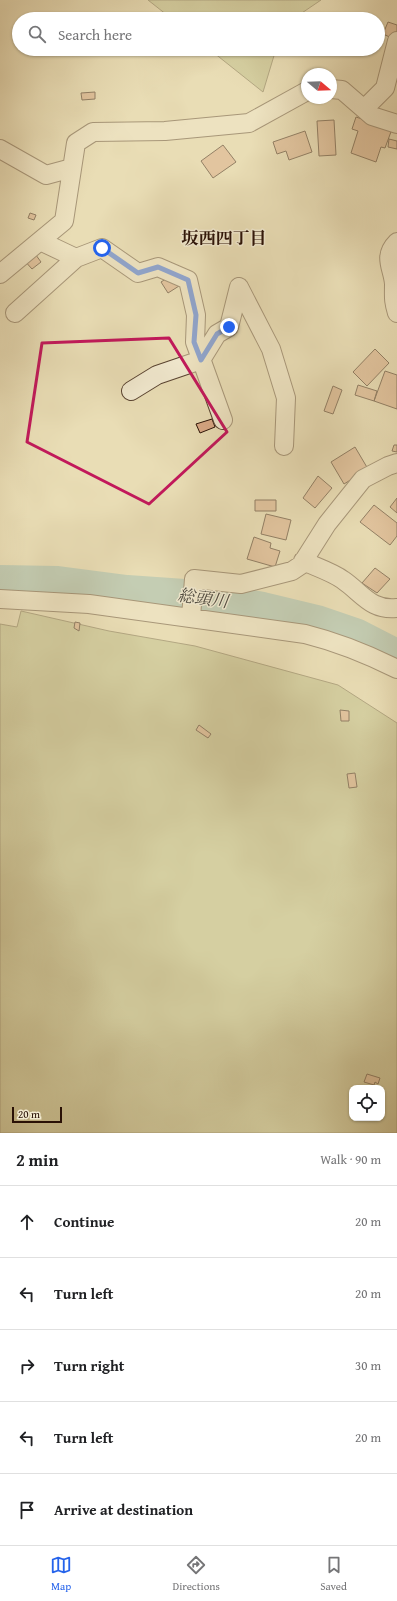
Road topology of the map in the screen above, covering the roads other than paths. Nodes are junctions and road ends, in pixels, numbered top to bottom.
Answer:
1 (397, 41) edge
2 (337, 90) edge
3 (301, 94) edge
4 (364, 109) junction
5 (397, 124) edge
6 (0, 149) edge
7 (72, 168) junction
8 (40, 241) junction
9 (397, 242) edge
10 (76, 258) junction
11 (0, 274) edge
12 (15, 313) dead end
13 (397, 313) edge
14 (201, 360) junction
15 (131, 391) dead end
16 (223, 420) dead end
17 (284, 446) dead end
18 (397, 464) edge
19 (303, 561) junction
20 (0, 598) edge
21 (397, 608) edge
22 (191, 617) junction
23 (397, 669) edge

1 - 4 street
2 - 4 street
3 - 7 street
4 - 5 street
6 - 7 street
7 - 8 street
8 - 10 street
8 - 11 street
9 - 13 street
10 - 12 street
10 - 14 street
14 - 15 street
14 - 16 street
14 - 17 street
18 - 19 street
19 - 21 street
19 - 22 street
20 - 22 street
22 - 23 street

